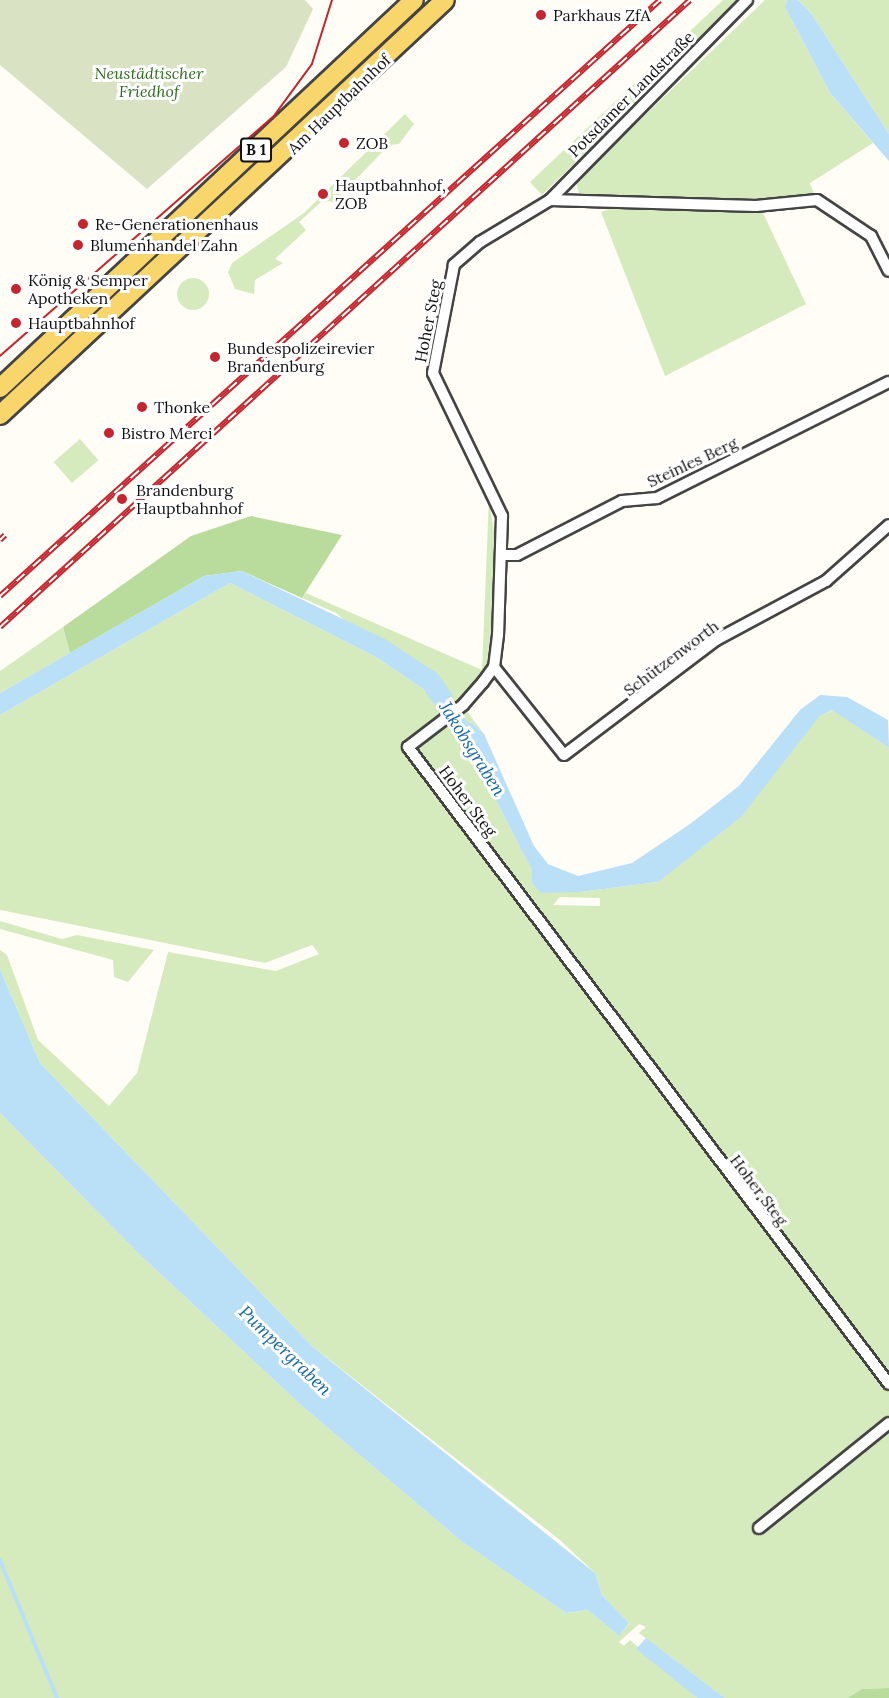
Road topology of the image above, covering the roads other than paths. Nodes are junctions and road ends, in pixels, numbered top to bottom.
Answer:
1 (414, 0) edge
2 (445, 0) edge
3 (747, 0) edge
4 (400, 13) junction
5 (411, 34) junction
6 (550, 200) junction
7 (538, 210) joint
8 (889, 271) edge
9 (889, 382) edge
10 (0, 388) edge
11 (0, 416) edge
12 (889, 525) edge
13 (504, 555) junction
14 (494, 667) junction
15 (889, 1384) edge
16 (889, 1423) edge
17 (759, 1528) dead end

1 - 4 main road, B 1
2 - 5 main road, B 1
3 - 6 street, Potsdamer Landstraße
4 - 5 main road
4 - 10 main road, Am Hauptbahnhof / B 1
5 - 11 main road, Am Hauptbahnhof / B 1
6 - 7 street, Potsdamer Landstraße
6 - 8 street
7 - 13 street, Hoher Steg
9 - 13 street, Steinles Berg
12 - 14 street, Schützenworth
13 - 14 street, Hoher Steg
14 - 15 street, Hoher Steg
16 - 17 street

